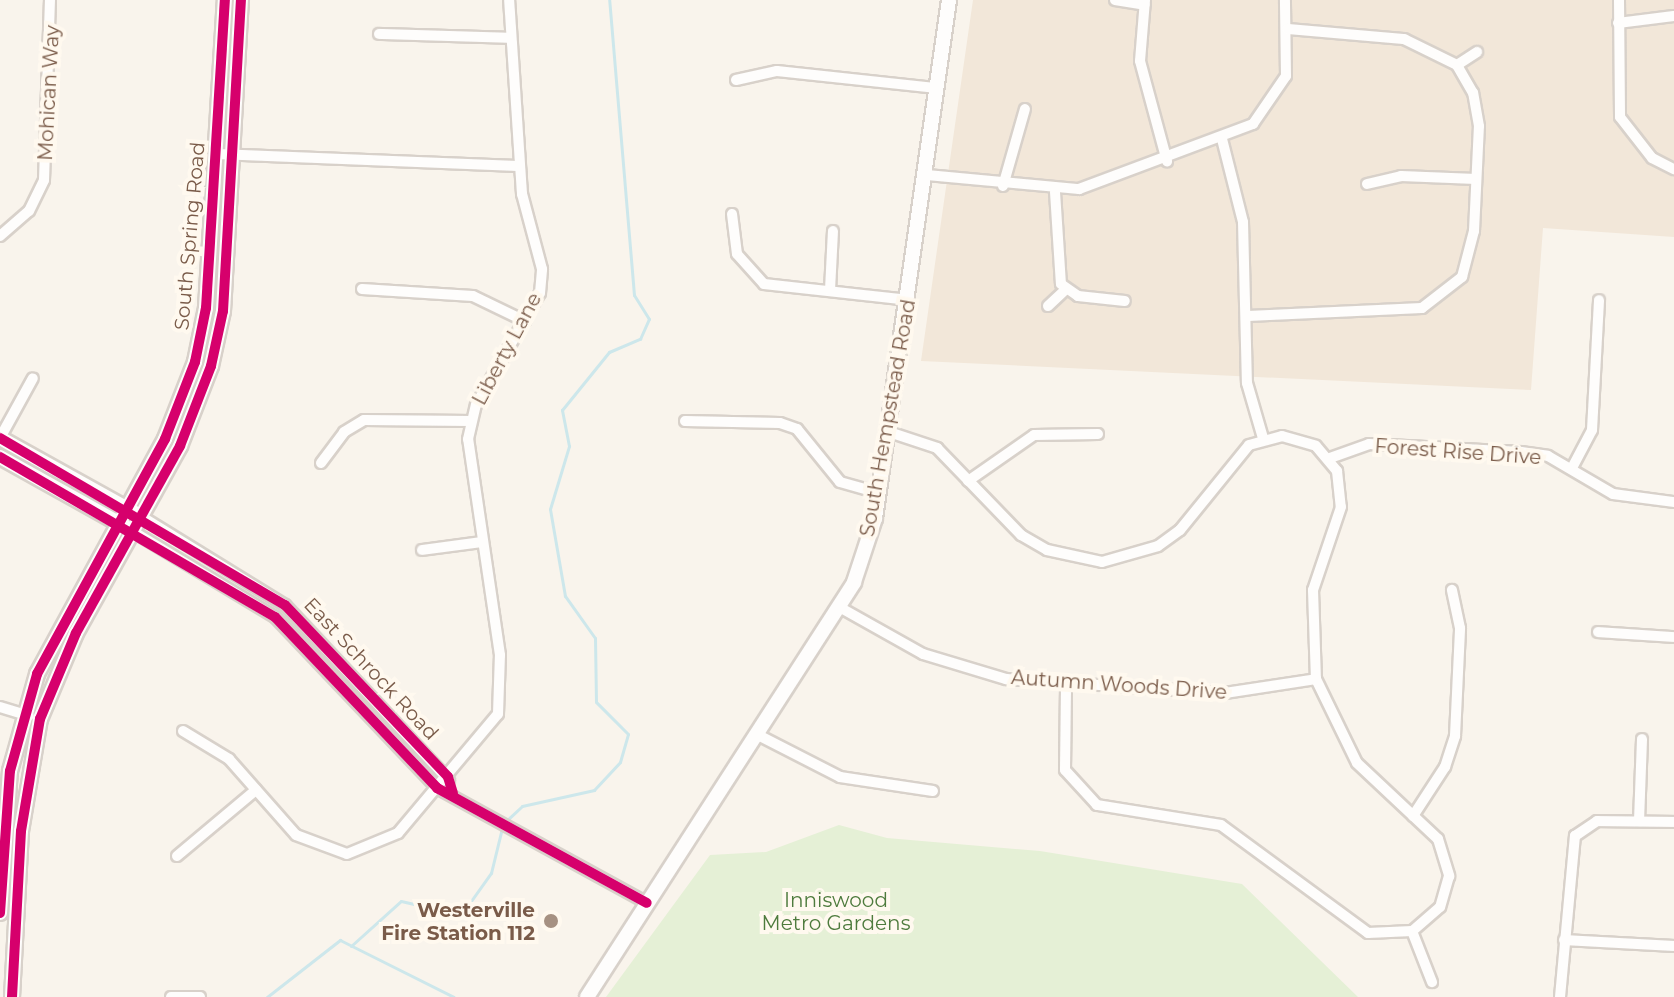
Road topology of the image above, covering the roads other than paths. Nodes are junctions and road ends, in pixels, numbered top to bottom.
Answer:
1 (50, 0) edge
2 (225, 0) edge
3 (241, 0) edge
4 (509, 0) edge
5 (949, 0) edge
6 (1115, 0) edge
7 (1285, 0) edge
8 (1619, 0) edge
9 (1145, 2) edge
10 (1674, 16) edge
11 (1618, 23) junction
12 (1287, 29) junction
13 (379, 34) dead end
14 (511, 38) junction
15 (1477, 52) dead end
16 (1457, 65) junction
17 (736, 80) dead end
18 (937, 88) junction
19 (1025, 109) dead end
20 (1222, 139) junction
21 (216, 154) junction
22 (233, 155) junction
23 (1167, 161) junction
24 (519, 166) junction
25 (1674, 169) edge
26 (927, 175) junction
27 (1476, 179) junction
28 (1367, 184) dead end
29 (1003, 186) junction
30 (1055, 192) junction
31 (732, 214) dead end
32 (833, 231) dead end
33 (0, 236) edge
34 (362, 289) dead end
35 (1066, 289) junction
36 (830, 290) junction
37 (909, 300) junction
38 (1599, 300) dead end
39 (1125, 301) dead end
40 (1048, 306) dead end
41 (1248, 316) junction
42 (525, 321) junction
43 (33, 378) dead end
44 (471, 421) junction
45 (685, 421) dead end
46 (889, 432) junction
47 (1098, 434) dead end
48 (0, 438) edge
49 (1263, 438) junction
50 (0, 457) edge
51 (1330, 458) junction
52 (321, 463) dead end
53 (1572, 468) junction
54 (968, 481) junction
55 (879, 493) junction
56 (1674, 502) edge
57 (127, 509) junction
58 (142, 517) junction
59 (119, 523) junction
60 (134, 532) junction
61 (482, 542) junction
62 (422, 550) dead end
63 (1452, 590) dead end
64 (841, 608) junction
65 (1598, 632) dead end
66 (1674, 637) edge
67 (1316, 679) junction
68 (1066, 685) junction
69 (0, 707) edge
70 (24, 714) junction
71 (40, 719) junction
72 (183, 731) dead end
73 (760, 736) junction
74 (1642, 739) dead end
75 (448, 777) junction
76 (437, 788) junction
77 (256, 790) junction
78 (933, 791) dead end
79 (453, 793) junction
80 (1413, 816) junction
81 (1639, 821) junction
82 (1674, 822) edge
83 (2, 829) edge
84 (21, 831) junction
85 (177, 856) dead end
86 (647, 903) junction
87 (0, 913) edge
88 (1412, 931) junction
89 (1564, 940) junction
90 (1674, 946) edge
91 (1432, 982) dead end
92 (12, 997) edge
93 (171, 997) edge
94 (200, 997) edge
95 (587, 997) edge
96 (1560, 997) edge

1 - 33 street, Mohican Way
2 - 21 main road, South Spring Road
3 - 22 main road, South Spring Road
4 - 14 street, Liberty Lane
5 - 18 main road, South Hempstead Road
6 - 9 street
7 - 12 street
8 - 11 street
9 - 23 street
10 - 11 street
11 - 25 street
12 - 16 street
12 - 20 street
13 - 14 street
14 - 24 street, Liberty Lane
15 - 16 street
16 - 27 street
17 - 18 street
18 - 26 main road, South Hempstead Road
19 - 29 street
20 - 23 street
20 - 41 street
21 - 22 street
21 - 57 main road, South Spring Road
22 - 24 street
22 - 58 main road, South Spring Road
23 - 30 street
24 - 42 street, Liberty Lane
26 - 29 street
26 - 37 main road, South Hempstead Road
27 - 28 street
27 - 41 street
29 - 30 street
30 - 35 street
31 - 36 street
32 - 36 street
34 - 42 street
35 - 39 street
35 - 40 street
36 - 37 street
37 - 46 main road, South Hempstead Road
38 - 53 street
41 - 49 street
42 - 44 street, Liberty Lane
43 - 48 street
44 - 52 street
44 - 61 street, Liberty Lane
45 - 55 street
46 - 54 street
46 - 55 main road, South Hempstead Road
47 - 54 street
48 - 57 main road, East Schrock Road
49 - 51 street
49 - 54 street
50 - 59 main road, East Schrock Road
51 - 53 street, Forest Rise Drive
51 - 67 street
53 - 56 street, Forest Rise Drive
55 - 64 main road, South Hempstead Road
57 - 58 main road, East Schrock Road
57 - 59 main road, South Spring Road
58 - 60 main road, South Spring Road
58 - 75 street, East Schrock Road
59 - 60 main road, East Schrock Road
59 - 70 main road, South Spring Road
60 - 71 main road, South Spring Road
60 - 76 street, East Schrock Road
61 - 62 street
61 - 75 street, Liberty Lane
63 - 80 street
64 - 68 street, Autumn Woods Drive
64 - 73 main road, South Hempstead Road
65 - 66 street
67 - 68 street, Autumn Woods Drive
67 - 80 street
68 - 88 street
69 - 70 street
70 - 71 street
70 - 83 main road, South Spring Road
71 - 84 main road, South Spring Road
72 - 77 street, Liberty Lane
73 - 78 street
73 - 86 main road, South Hempstead Road
74 - 81 street
75 - 76 street, Liberty Lane
75 - 79 street, East Schrock Road
76 - 77 street, Liberty Lane
76 - 79 street, East Schrock Road
77 - 85 street
79 - 86 street, East Schrock Road
80 - 88 street
81 - 82 street
81 - 89 street
83 - 84 street
83 - 87 main road, South Spring Road
84 - 92 main road, South Spring Road
86 - 95 main road, South Hempstead Road
88 - 91 street
89 - 90 street
89 - 96 street
93 - 94 street

